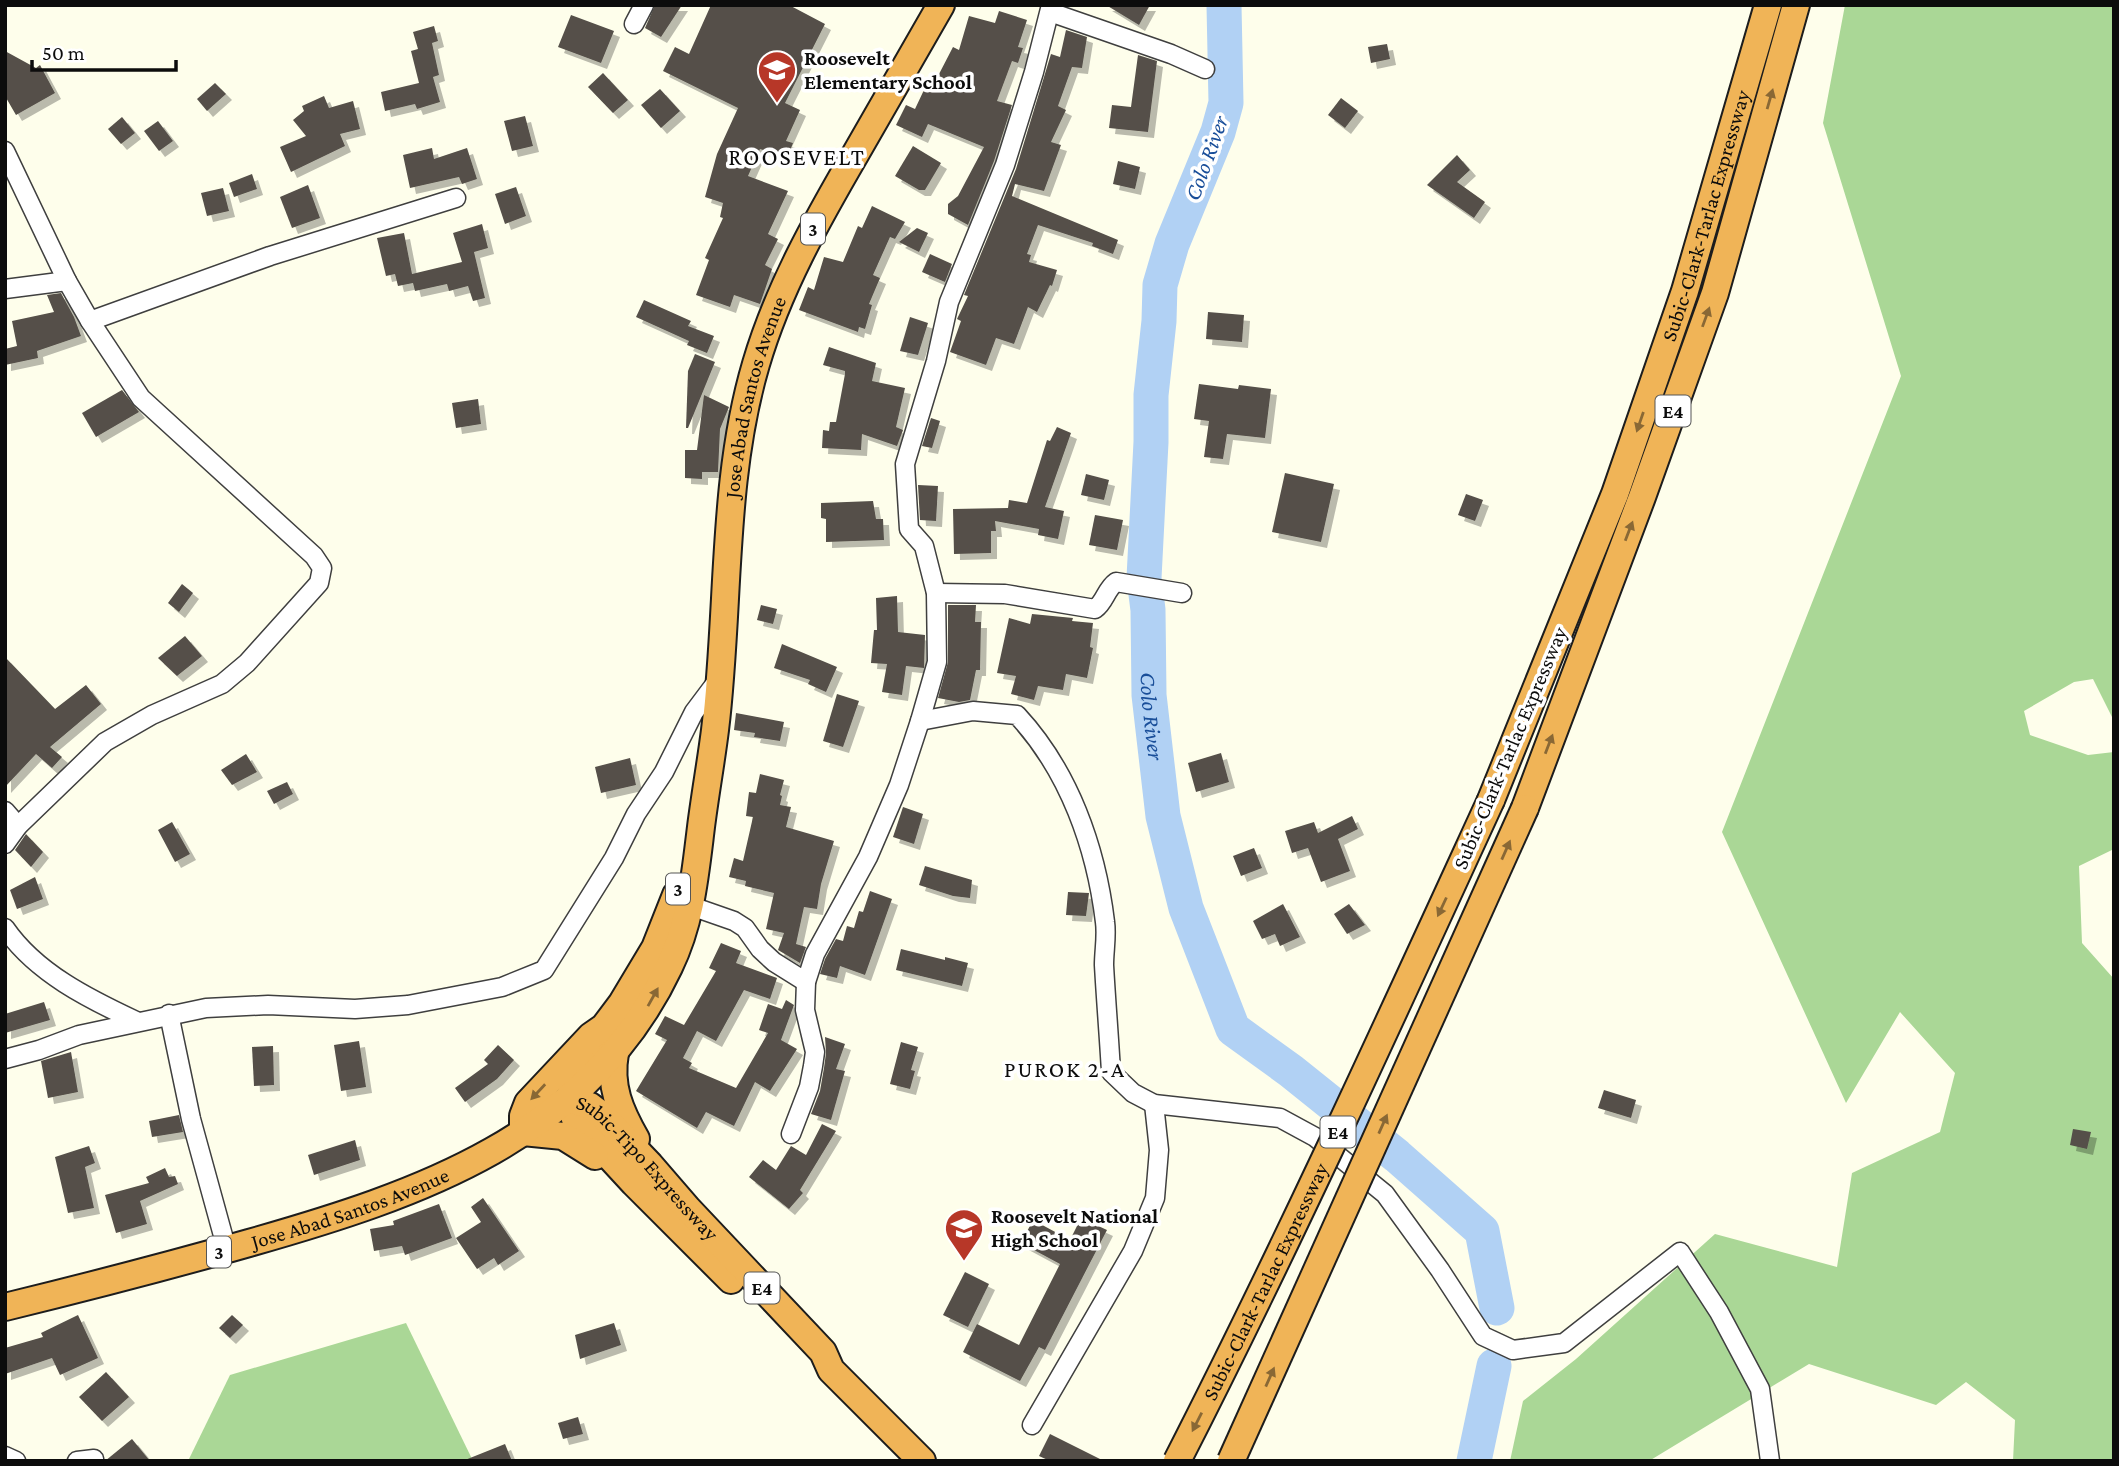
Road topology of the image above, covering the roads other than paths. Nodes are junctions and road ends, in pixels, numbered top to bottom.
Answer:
1 (644, 5) edge
2 (941, 5) edge
3 (1768, 5) edge
4 (1796, 5) edge
5 (1051, 9) edge
6 (634, 24) dead end
7 (1205, 69) dead end
8 (5, 151) edge
9 (456, 198) dead end
10 (67, 281) junction
11 (5, 289) edge
12 (90, 321) junction
13 (1177, 592) dead end
14 (936, 593) junction
15 (720, 677) junction
16 (920, 721) junction
17 (5, 811) edge
18 (18, 825) junction
19 (701, 830) junction
20 (5, 844) edge
21 (691, 905) junction
22 (5, 928) edge
23 (806, 982) junction
24 (169, 1014) junction
25 (136, 1021) junction
26 (604, 1027) junction
27 (615, 1053) junction
28 (5, 1059) edge
29 (570, 1099) junction
30 (1154, 1104) junction
31 (523, 1132) junction
32 (791, 1134) dead end
33 (642, 1174) junction
34 (226, 1250) junction
35 (5, 1307) edge
36 (1032, 1425) dead end
37 (5, 1456) edge
38 (16, 1461) edge
39 (922, 1461) edge
40 (1177, 1461) edge
41 (1231, 1461) edge
42 (1770, 1461) edge

1 - 6 street
2 - 15 highway, Jose Abad Santos Avenue / 3
3 -> 40 highway, Subic-Clark-Tarlac Expressway / E4, bridge
41 -> 4 highway, Subic-Clark-Tarlac Expressway / E4, bridge
5 - 7 street
5 - 14 street
8 - 10 street
9 - 12 street
10 - 11 street
10 - 12 street
12 - 18 street
13 - 14 street
14 - 16 street
15 - 19 highway, Jose Abad Santos Avenue / 3
15 - 24 street
16 - 23 street
16 - 30 street
17 - 18 street
18 - 20 street
19 - 21 highway, Jose Abad Santos Avenue / 3
19 - 26 highway, Jose Abad Santos Avenue / 3
21 - 23 street
27 -> 21 highway, Jose Abad Santos Avenue / 3
22 - 25 street
23 - 32 street
24 - 25 street
24 - 34 street
25 - 28 street
26 - 29 highway
26 -> 31 highway, Jose Abad Santos Avenue / 3
27 - 29 highway, Jose Abad Santos Avenue / 3
27 - 33 highway, E4
29 - 31 highway, Jose Abad Santos Avenue / 3
29 - 33 highway, Subic-Tipo Expressway / E4
30 - 36 street
30 - 42 street
31 - 33 highway, E4
31 - 34 highway, Jose Abad Santos Avenue / 3
33 - 39 highway, Subic-Tipo Expressway / E4
34 - 35 highway, Jose Abad Santos Avenue / 3
37 - 38 street

